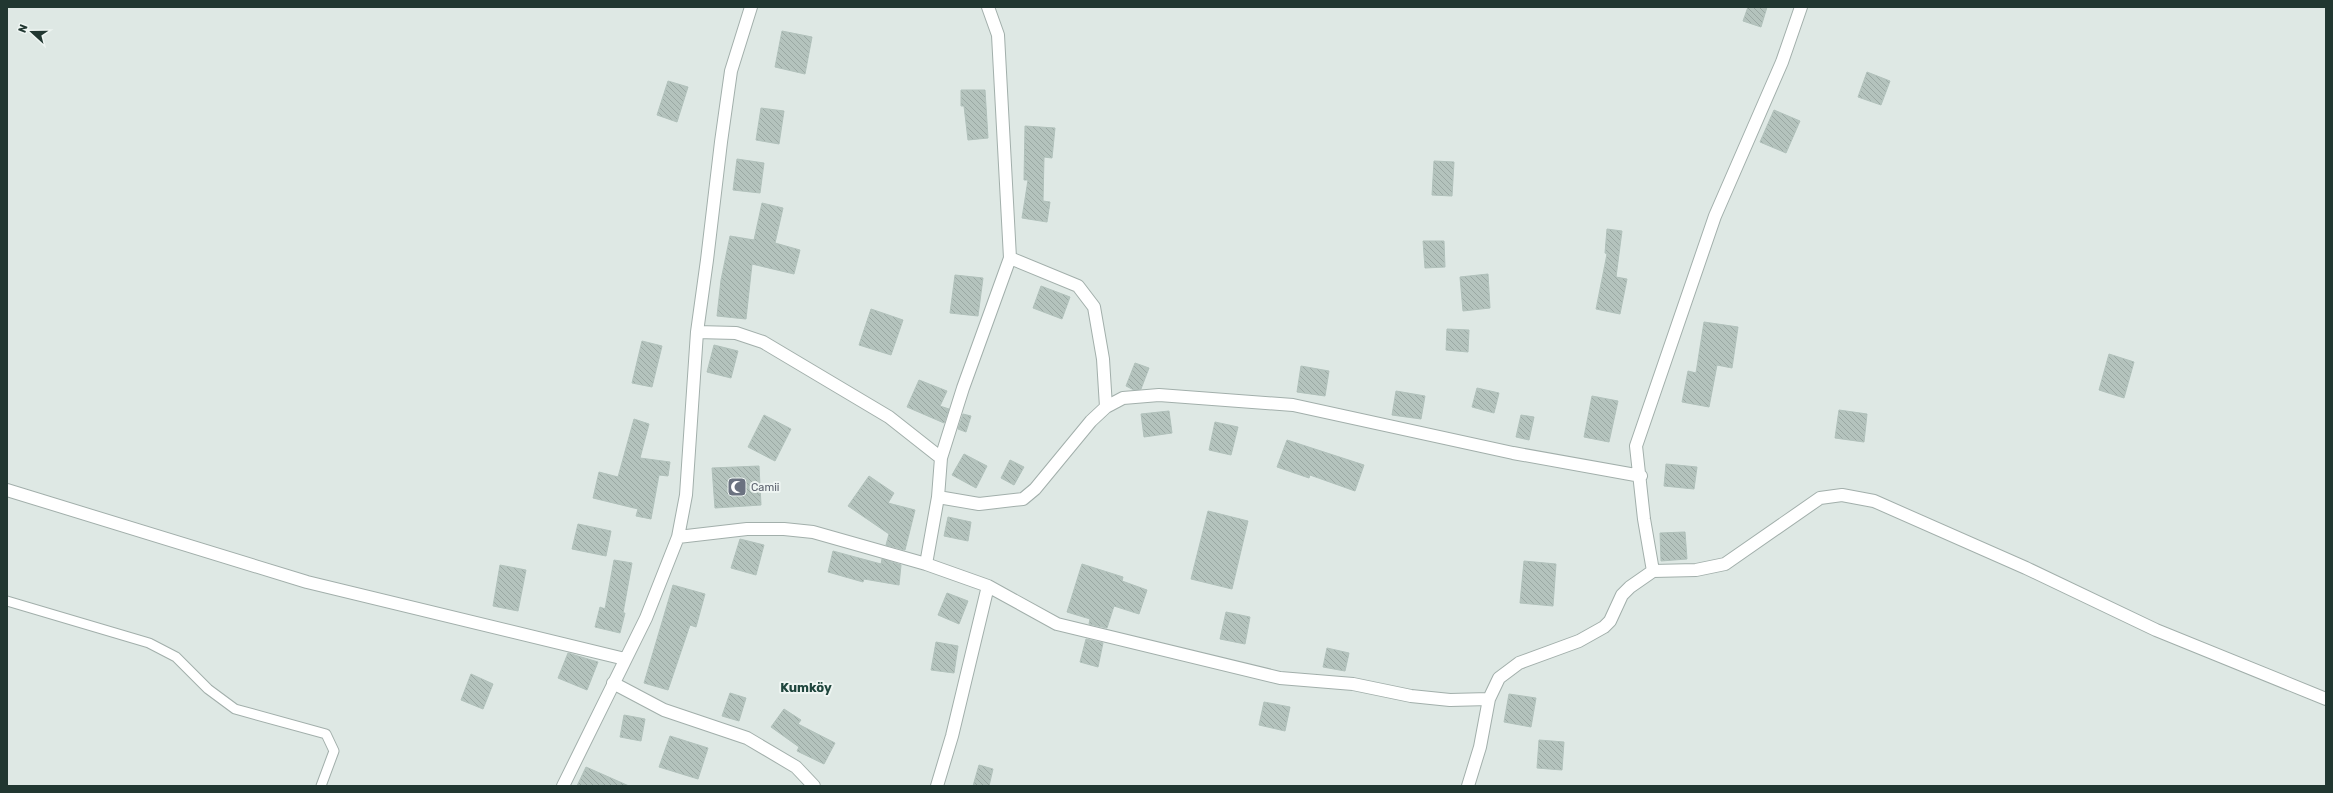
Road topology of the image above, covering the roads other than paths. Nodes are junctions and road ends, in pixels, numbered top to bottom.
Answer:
1 (751, 7) edge
2 (988, 7) edge
3 (1801, 7) edge
4 (1010, 258) junction
5 (697, 332) junction
6 (1106, 407) junction
7 (941, 458) junction
8 (1641, 476) junction
9 (7, 490) edge
10 (938, 496) junction
11 (678, 537) junction
12 (926, 564) junction
13 (1653, 571) junction
14 (988, 586) junction
15 (7, 601) edge
16 (626, 659) junction
17 (613, 683) junction
18 (1488, 699) junction
19 (2326, 699) edge
20 (321, 786) edge
21 (563, 786) edge
22 (814, 786) edge
23 (937, 786) edge
24 (1468, 786) edge

1 - 5 street
2 - 4 street
3 - 8 street
4 - 6 street
4 - 7 street
5 - 7 street
5 - 11 street
6 - 8 street
6 - 10 street
7 - 10 street
8 - 13 street
9 - 16 street
10 - 12 street
11 - 12 street
11 - 16 street
12 - 14 street
13 - 18 street
13 - 19 street
14 - 18 street
14 - 23 street
15 - 20 lane
16 - 17 street
17 - 21 street
17 - 22 street
18 - 24 street

